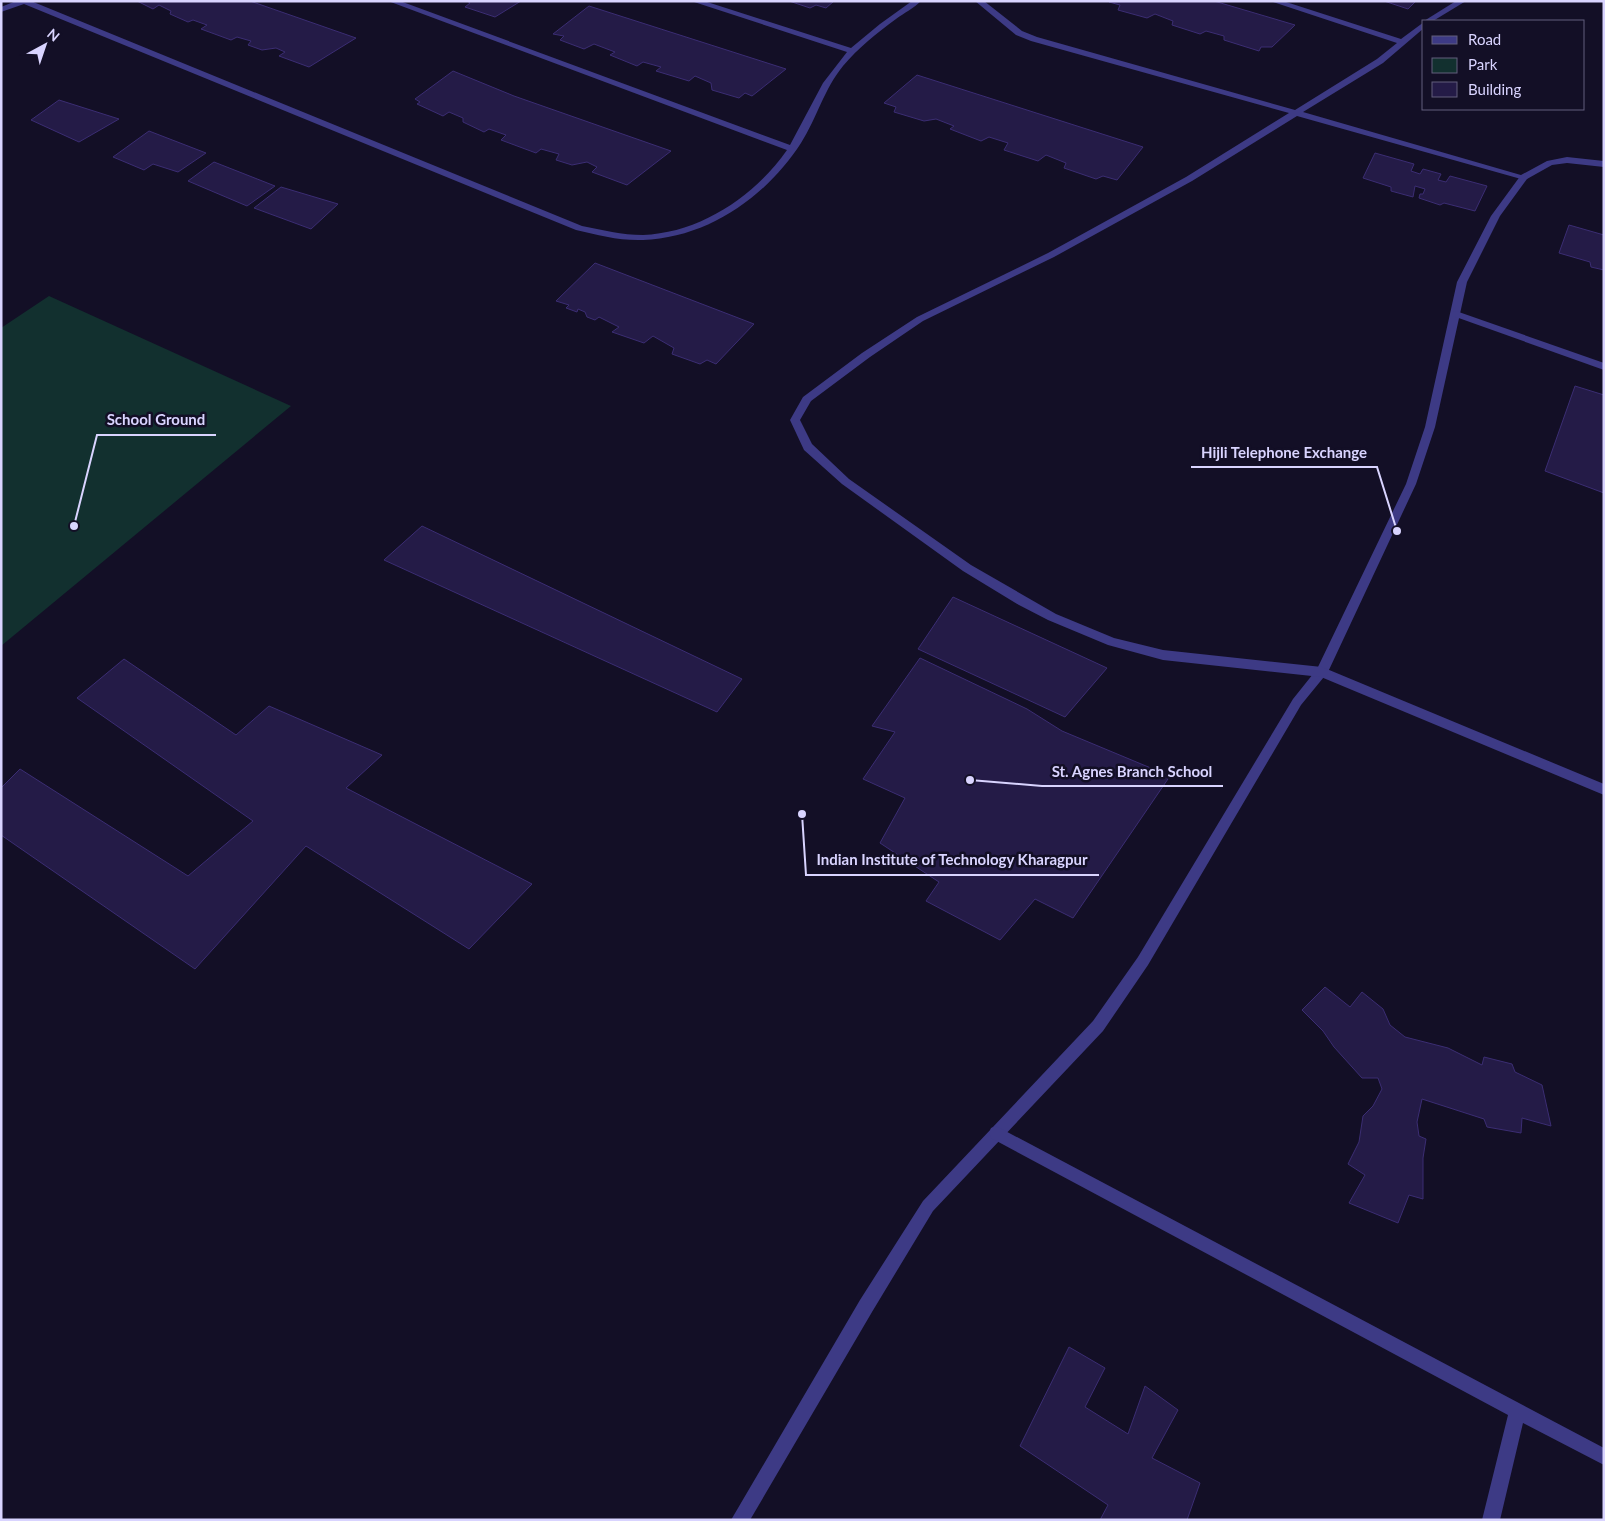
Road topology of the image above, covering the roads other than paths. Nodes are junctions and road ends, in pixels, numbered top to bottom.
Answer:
1 (392, 1) edge
2 (695, 1) edge
3 (918, 1) edge
4 (979, 1) edge
5 (1274, 1) edge
6 (1462, 1) edge
7 (1, 10) edge
8 (1430, 20) edge
9 (1422, 26) edge
10 (1402, 42) junction
11 (852, 51) junction
12 (1295, 113) junction
13 (792, 149) junction
14 (1604, 164) edge
15 (1524, 178) junction
16 (1456, 314) junction
17 (1604, 367) edge
18 (1322, 672) junction
19 (1604, 790) edge
20 (996, 1133) junction
21 (1517, 1411) junction
22 (1604, 1457) edge
23 (740, 1520) edge
24 (1491, 1520) edge

1 - 13 street
2 - 11 street
3 - 11 street
4 - 12 street
5 - 10 street
6 - 8 street
7 - 13 street
9 - 10 street
10 - 12 street
11 - 13 street
12 - 15 street
12 - 18 street
14 - 15 street
15 - 16 street
16 - 17 street
16 - 18 street
18 - 19 street
18 - 20 street
20 - 21 street
20 - 23 street
21 - 22 street
21 - 24 street

